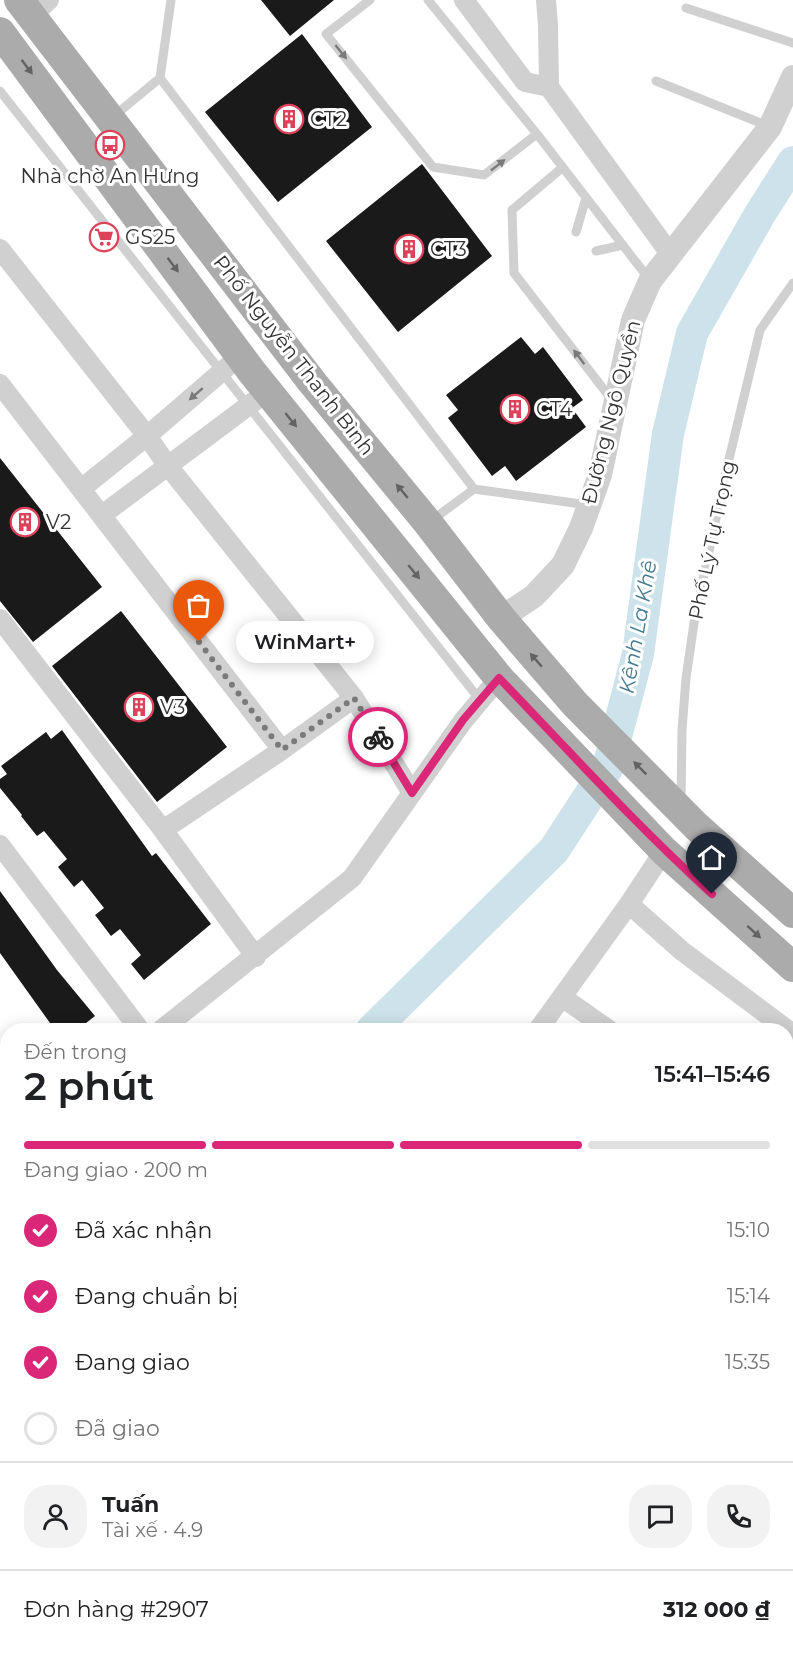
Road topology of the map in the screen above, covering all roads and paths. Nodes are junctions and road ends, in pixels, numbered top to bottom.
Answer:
1 (171, 0) edge
2 (370, 0) edge
3 (428, 0) edge
4 (464, 0) edge
5 (546, 0) edge
6 (33, 5) edge
7 (686, 8) dead end
8 (1, 35) edge
9 (793, 43) edge
10 (793, 77) edge
11 (160, 78) junction
12 (656, 81) dead end
13 (549, 87) junction
14 (0, 91) edge
15 (111, 118) junction
16 (770, 127) junction
17 (537, 134) junction
18 (562, 168) junction
19 (586, 198) junction
20 (576, 232) dead end
21 (623, 245) junction
22 (0, 249) edge
23 (596, 250) dead end
24 (671, 255) junction
25 (650, 281) junction
26 (793, 283) edge
27 (231, 364) junction
28 (0, 384) edge
29 (258, 398) junction
30 (615, 404) junction
31 (147, 436) junction
32 (168, 466) junction
33 (81, 489) junction
34 (474, 489) junction
35 (588, 505) junction
36 (102, 515) junction
37 (428, 523) junction
38 (501, 618) junction
39 (0, 619) edge
40 (499, 678) junction
41 (354, 698) junction
42 (480, 700) junction
43 (282, 750) junction
44 (412, 793) junction
45 (681, 810) junction
46 (163, 830) junction
47 (0, 845) edge
48 (664, 850) junction
49 (629, 904) junction
50 (793, 913) edge
51 (256, 957) junction
52 (793, 967) edge
53 (562, 998) junction
54 (135, 1023) edge
55 (170, 1023) edge
56 (543, 1023) edge
57 (599, 1023) edge
58 (778, 1023) edge

1 - 11 lane
2 -> 17 lane
3 - 17 lane
4 - 13 street
5 - 13 street
6 - 8 street
6 - 15 main road, Phố Nguyễn Thanh Bình
7 - 9 lane
8 -> 27 main road, Phố Nguyễn Thanh Bình
10 - 16 street, Đường Ngô Quyền
11 - 15 lane
11 - 34 lane
12 - 16 lane
13 - 24 street
14 - 27 lane
37 -> 15 main road, Phố Nguyễn Thanh Bình
16 - 24 street, Đường Ngô Quyền
17 - 18 lane
18 - 19 lane
30 -> 18 lane
19 - 20 lane
19 - 21 lane
21 - 23 lane
21 - 25 lane
22 - 31 street
24 - 25 street, Đường Ngô Quyền
25 - 30 street, Đường Ngô Quyền
26 - 45 lane, Phố Lý Tự Trọng
27 - 29 main road, Phố Nguyễn Thanh Bình
27 -> 31 street
28 - 33 street
29 - 32 street
29 -> 40 main road, Phố Nguyễn Thanh Bình
29 - 42 lane
30 - 35 street, Đường Ngô Quyền
31 - 32 street
31 - 33 street
32 - 36 street
32 - 41 street
33 - 36 street
34 - 35 lane
34 - 37 lane
35 - 38 street, Đường Ngô Quyền
36 - 43 street
37 - 38 main road, Phố Nguyễn Thanh Bình
45 -> 38 main road, Phố Nguyễn Thanh Bình
39 - 46 street
40 - 42 street
40 - 48 main road, Phố Nguyễn Thanh Bình
41 - 43 street
41 - 44 street
42 - 44 street
43 - 46 street
44 - 51 street
45 - 50 main road
46 - 51 street
47 - 54 street
48 - 49 street
48 -> 52 main road
49 - 53 street
49 - 58 street
51 - 55 street
53 - 56 street
53 - 57 street

